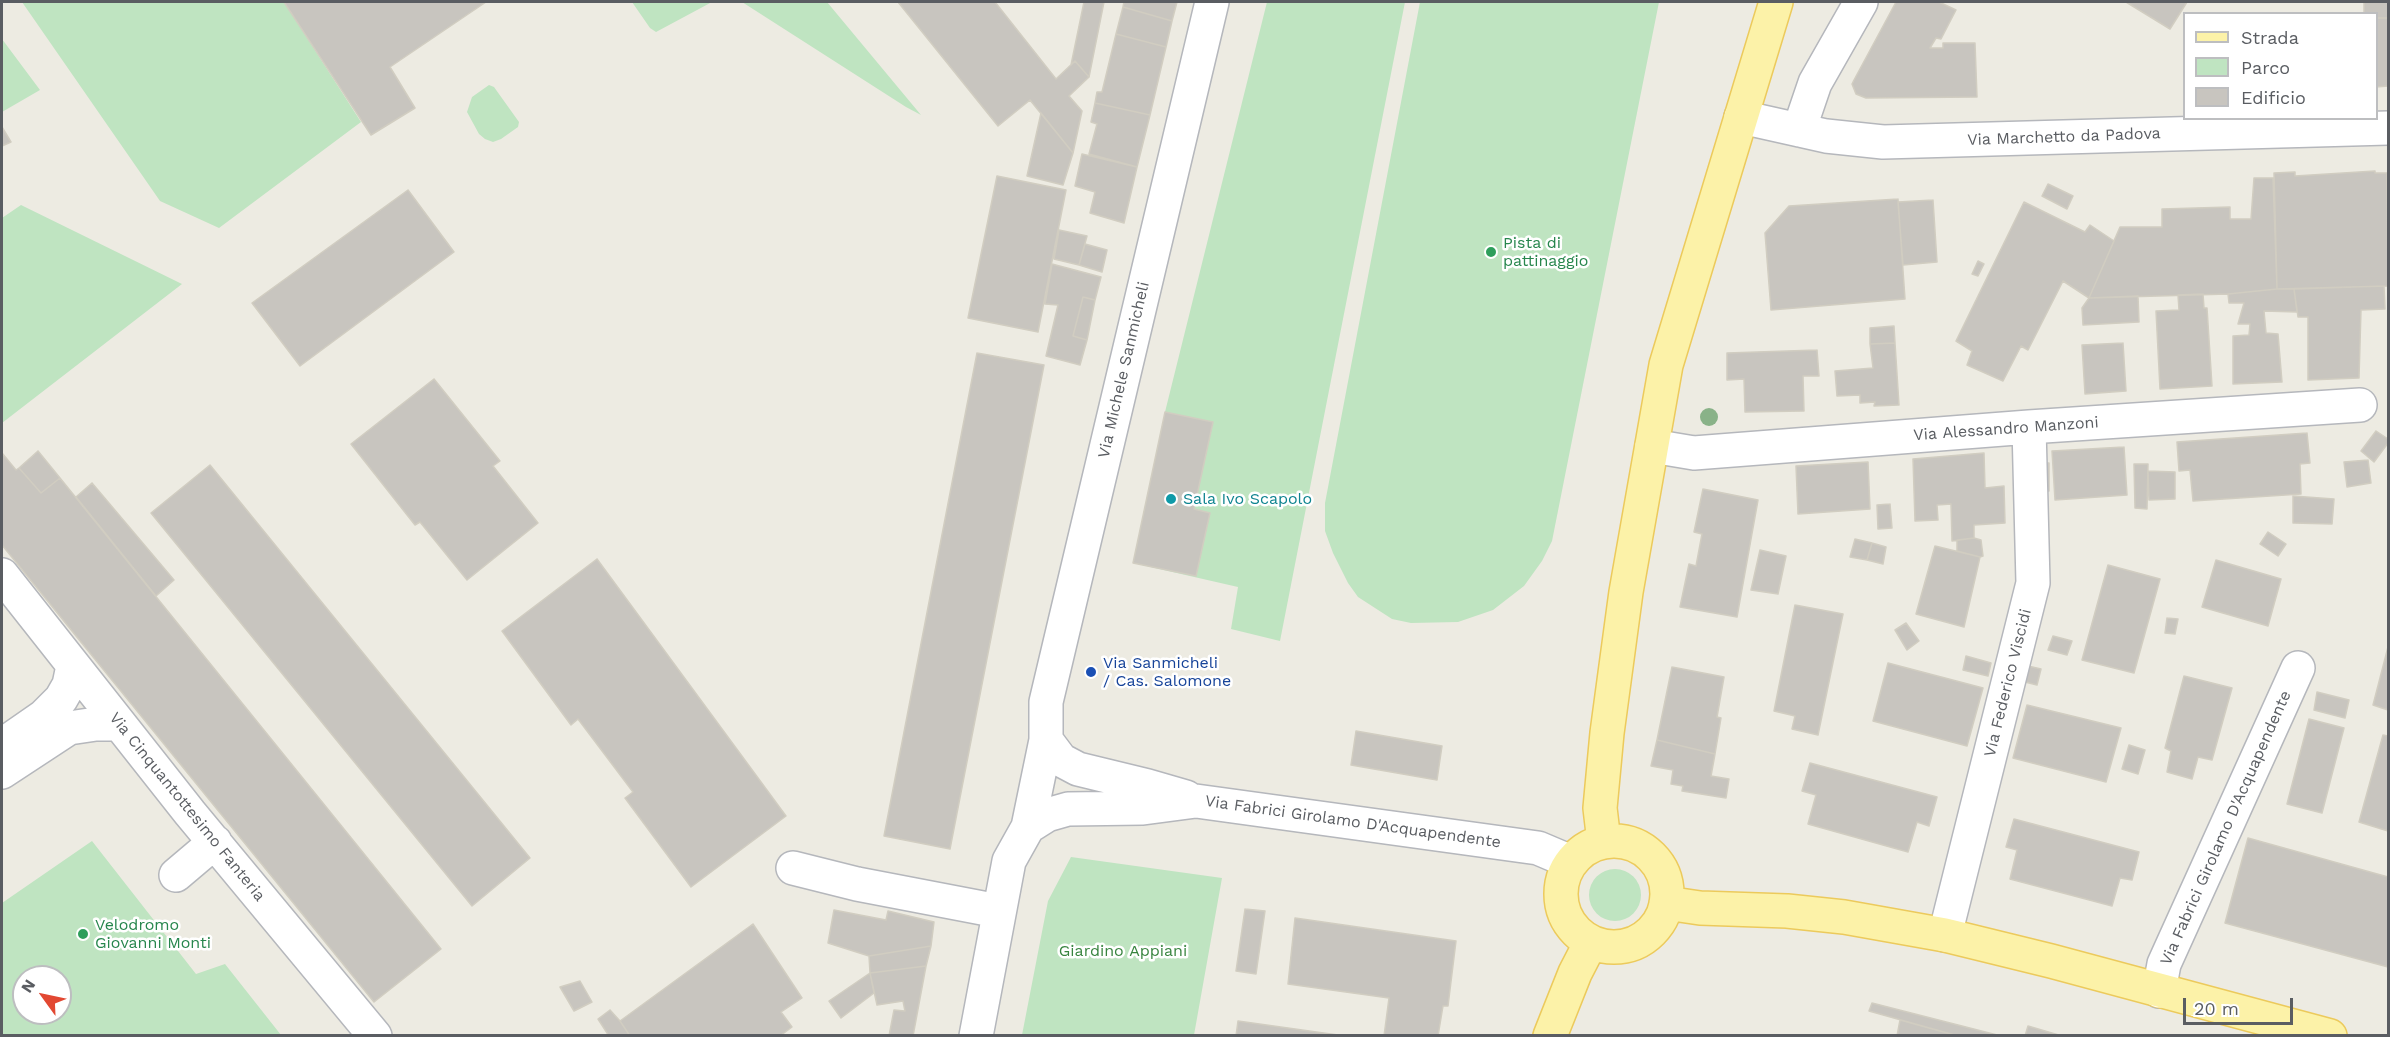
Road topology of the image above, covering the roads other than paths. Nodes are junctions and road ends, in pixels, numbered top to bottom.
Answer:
1 (1212, 2) edge
2 (1776, 2) edge
3 (1861, 2) edge
4 (1741, 117) junction
5 (2388, 128) edge
6 (1799, 130) junction
7 (2360, 405) dead end
8 (2029, 427) junction
9 (1652, 446) junction
10 (2, 576) edge
11 (73, 666) junction
12 (2298, 668) dead end
13 (119, 724) junction
14 (1046, 740) junction
15 (2, 746) edge
16 (2, 772) edge
17 (1196, 801) junction
18 (1028, 827) junction
19 (216, 842) junction
20 (1604, 842) junction
21 (1571, 862) junction
22 (793, 868) dead end
23 (176, 875) dead end
24 (1666, 903) junction
25 (998, 911) junction
26 (1945, 935) junction
27 (1591, 942) junction
28 (2159, 991) junction
29 (2289, 1030) edge
30 (375, 1035) edge
31 (976, 1035) edge
32 (1550, 1035) edge
33 (2330, 1035) edge

1 - 14 street, Via Michele Sanmicheli
2 - 4 main road
3 - 6 street
4 - 6 street, Via Marchetto da Padova
4 - 9 main road
5 - 6 street, Via Marchetto da Padova
7 - 8 street, Via Alessandro Manzoni
8 - 9 street, Via Alessandro Manzoni
8 - 26 street, Via Federico Viscidi
9 - 20 main road
10 - 11 street, Via Cinquantottesimo Fanteria
11 - 13 street, Via Cinquantottesimo Fanteria
11 - 15 street
12 - 28 street, Via Fabrici Girolamo D'Acquapendente
13 - 16 street
13 - 19 street, Via Cinquantottesimo Fanteria
14 - 17 street
14 - 18 street, Via Michele Sanmicheli
17 - 18 street, Via Fabrici Girolamo D'Acquapendente
17 - 21 street, Via Fabrici Girolamo D'Acquapendente
18 - 25 street, Via Michele Sanmicheli
19 - 23 street
19 - 30 street, Via Cinquantottesimo Fanteria
20 - 21 main road
20 - 24 main road
21 - 27 main road
22 - 25 street
24 - 26 main road
24 - 27 main road
25 - 31 street, Via Michele Sanmicheli
26 - 28 main road
27 - 32 main road
28 - 29 main road
29 - 33 main road

